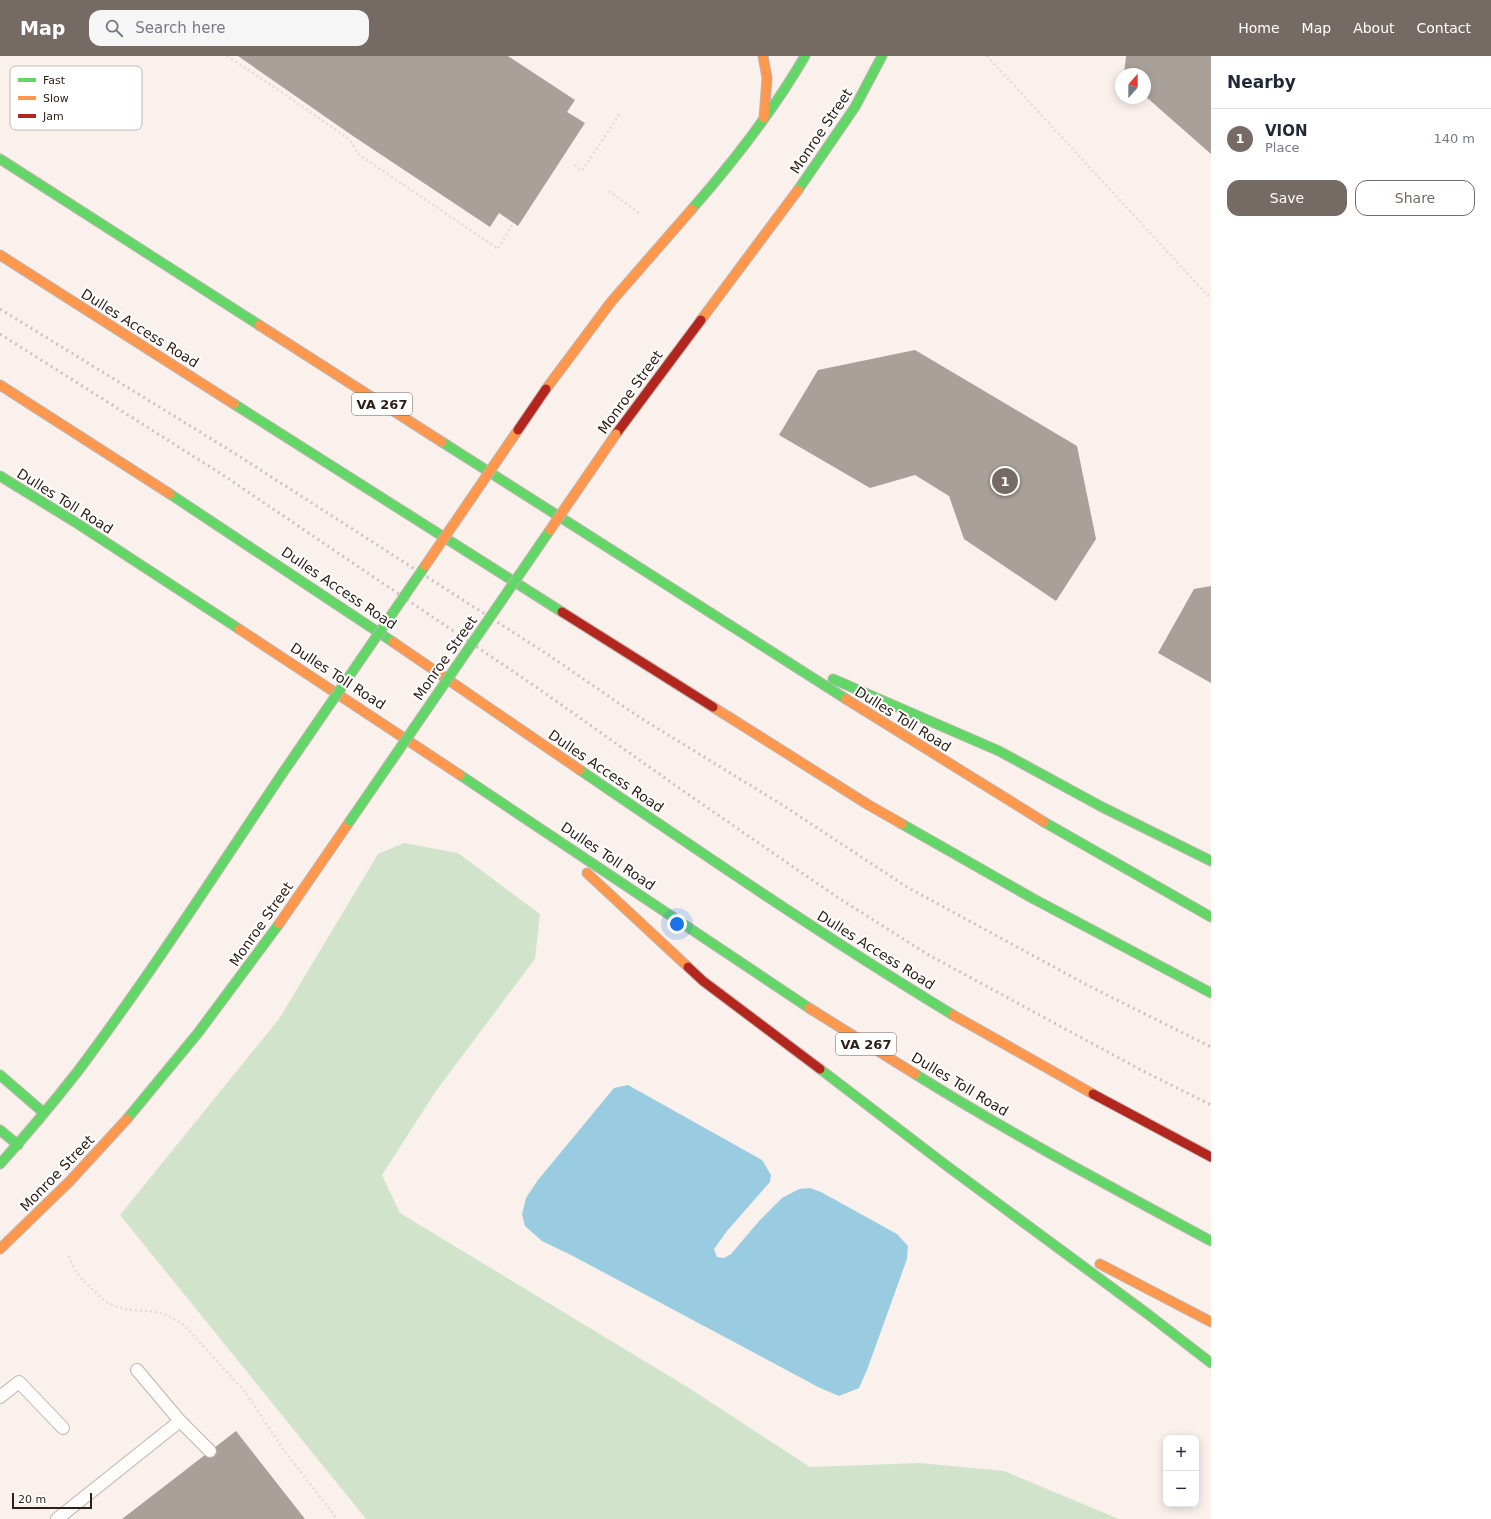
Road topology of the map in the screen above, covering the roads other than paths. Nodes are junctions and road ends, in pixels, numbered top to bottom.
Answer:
1 (763, 56) edge
2 (804, 56) edge
3 (880, 56) edge
4 (764, 120) junction
5 (0, 159) edge
6 (0, 255) edge
7 (0, 385) edge
8 (0, 476) edge
9 (764, 648) junction
10 (535, 824) junction
11 (1211, 861) edge
12 (1211, 917) edge
13 (1211, 993) edge
14 (0, 1075) edge
15 (44, 1113) junction
16 (0, 1130) edge
17 (18, 1145) junction
18 (1211, 1157) edge
19 (0, 1164) edge
20 (994, 1201) junction
21 (1211, 1241) edge
22 (0, 1249) edge
23 (1211, 1322) edge
24 (1211, 1363) edge
25 (137, 1370) dead end
26 (0, 1397) edge
27 (180, 1421) junction
28 (63, 1428) dead end
29 (210, 1451) dead end
30 (57, 1519) edge

1 - 4 main road
2 - 4 main road
3 - 22 main road, Monroe Street, bridge
4 - 15 main road, bridge
5 - 9 main road, Dulles Toll Road / VA 267
6 - 13 main road, Dulles Access Road
7 - 18 main road, Dulles Access Road
8 - 10 main road, Dulles Toll Road / VA 267
9 - 11 main road
9 - 12 main road, Dulles Toll Road / VA 267
10 - 20 main road
10 - 21 main road, Dulles Toll Road / VA 267
14 - 15 main road
15 - 17 main road
16 - 17 main road
17 - 19 main road
20 - 23 main road
20 - 24 main road
25 - 27 lane
26 - 28 lane
27 - 29 lane
27 - 30 lane

